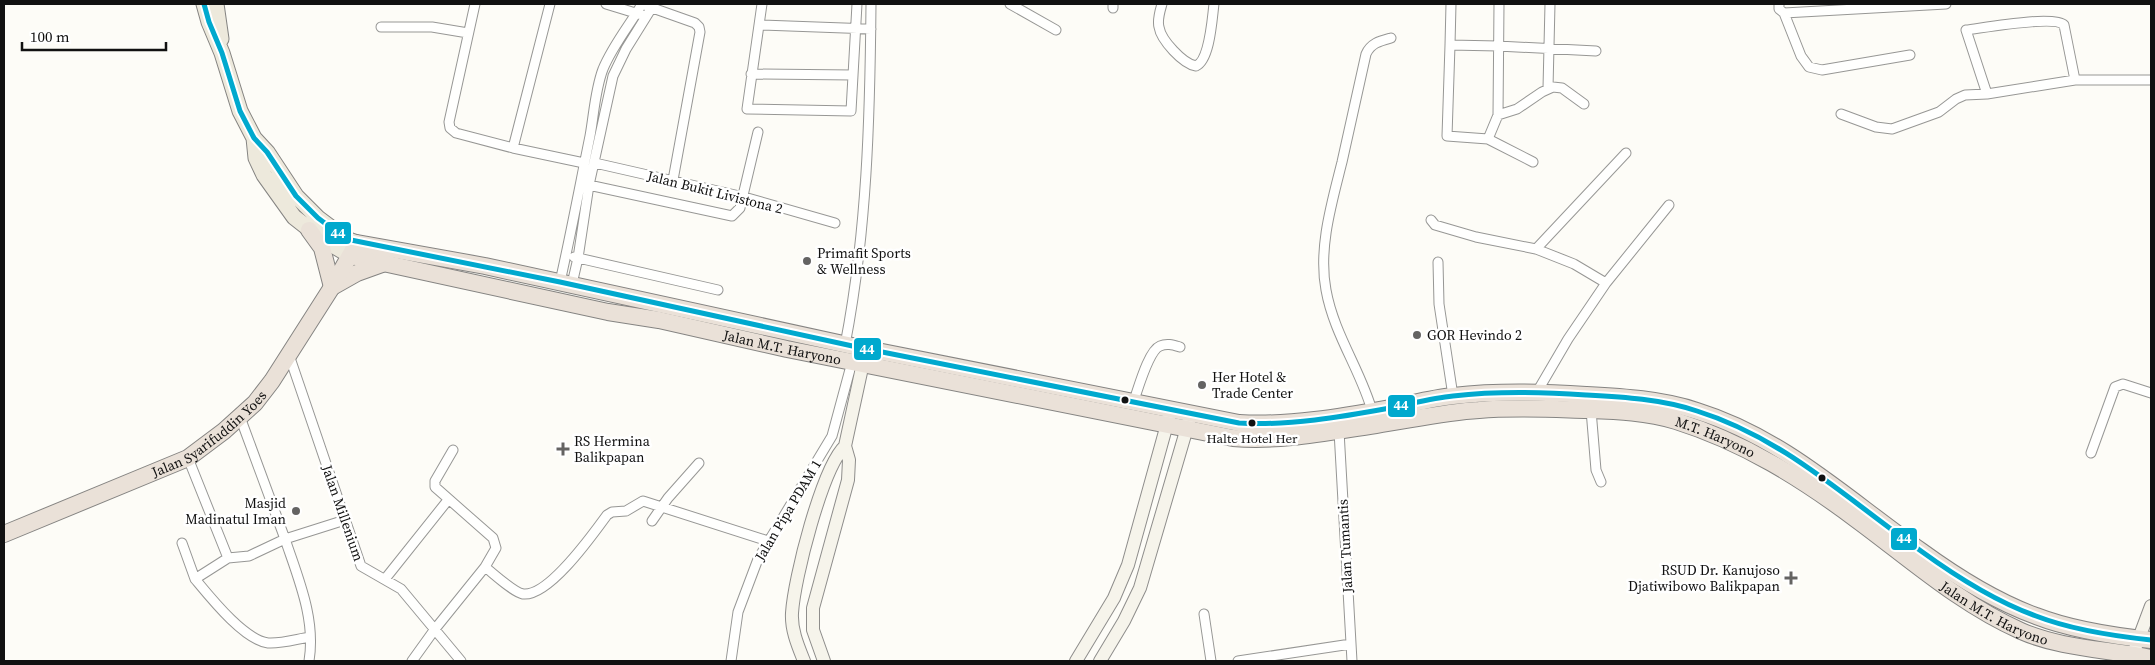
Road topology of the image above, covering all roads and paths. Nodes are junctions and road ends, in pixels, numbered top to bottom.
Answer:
1 (204, 4) edge
2 (216, 4) edge
3 (475, 4) edge
4 (550, 4) edge
5 (606, 4) edge
6 (642, 4) edge
7 (762, 4) edge
8 (857, 4) edge
9 (871, 4) edge
10 (1010, 4) edge
11 (1162, 4) edge
12 (1214, 4) edge
13 (1451, 4) edge
14 (1499, 4) edge
15 (1550, 4) edge
16 (1779, 4) edge
17 (1946, 4) edge
18 (653, 6) edge
19 (636, 13) junction
20 (1784, 13) junction
21 (647, 17) junction
22 (759, 25) junction
23 (381, 27) dead end
24 (855, 28) junction
25 (871, 29) junction
26 (1056, 30) dead end
27 (468, 33) junction
28 (1390, 38) dead end
29 (1450, 45) junction
30 (1498, 46) junction
31 (1550, 48) junction
32 (1596, 51) dead end
33 (222, 53) junction
34 (1910, 55) dead end
35 (751, 74) junction
36 (853, 75) junction
37 (2075, 80) junction
38 (2151, 80) edge
39 (1548, 88) junction
40 (1986, 94) junction
41 (1584, 104) dead end
42 (1841, 114) dead end
43 (1498, 115) junction
44 (758, 132) dead end
45 (254, 138) junction
46 (1488, 139) junction
47 (513, 148) junction
48 (588, 148) junction
49 (598, 150) junction
50 (1626, 153) dead end
51 (1533, 162) dead end
52 (584, 167) junction
53 (594, 167) junction
54 (673, 180) junction
55 (579, 183) junction
56 (589, 185) junction
57 (744, 197) junction
58 (1669, 205) dead end
59 (1431, 220) dead end
60 (835, 224) dead end
61 (309, 230) junction
62 (1536, 249) junction
63 (354, 250) junction
64 (566, 256) junction
65 (578, 258) junction
66 (1438, 262) dead end
67 (382, 264) junction
68 (566, 283) junction
69 (1606, 283) junction
70 (332, 287) junction
71 (718, 290) dead end
72 (845, 345) junction
73 (1180, 348) dead end
74 (289, 355) junction
75 (857, 363) junction
76 (1537, 392) junction
77 (2151, 393) edge
78 (1453, 396) junction
79 (1134, 403) junction
80 (1551, 408) joint
81 (1591, 410) junction
82 (240, 417) junction
83 (1169, 418) junction
84 (1374, 418) junction
85 (1189, 421) junction
86 (1338, 431) junction
87 (845, 446) junction
88 (454, 450) dead end
89 (2091, 453) dead end
90 (188, 458) junction
91 (699, 463) dead end
92 (1154, 478) junction
93 (1171, 481) junction
94 (1602, 482) dead end
95 (448, 500) junction
96 (662, 506) junction
97 (345, 520) junction
98 (652, 521) dead end
99 (1860, 521) joint
100 (4, 534) edge
101 (286, 539) junction
102 (768, 541) junction
103 (182, 544) dead end
104 (228, 558) junction
105 (1128, 565) junction
106 (485, 567) junction
107 (1147, 569) junction
108 (195, 579) junction
109 (386, 579) junction
110 (2151, 606) edge
111 (1204, 614) dead end
112 (435, 629) junction
113 (813, 630) junction
114 (794, 634) junction
115 (310, 637) junction
116 (2145, 639) edge
117 (1351, 644) junction
118 (2133, 654) junction
119 (2151, 658) edge
120 (309, 661) edge
121 (412, 661) edge
122 (461, 661) edge
123 (731, 661) edge
124 (804, 661) edge
125 (824, 661) edge
126 (1076, 661) edge
127 (1100, 661) edge
128 (1211, 661) edge
129 (1238, 661) edge
130 (1352, 661) edge

1 - 33 main road, Jalan M.T. Haryono
2 - 33 main road, Jalan M.T. Haryono
3 - 27 street
4 - 47 street
5 - 19 street
6 - 18 street
6 - 19 street
7 - 22 street
8 - 24 street
9 - 25 street
10 - 26 street
11 - 12 street
13 - 29 street
14 - 30 street
15 - 31 street
16 - 20 street
17 - 20 street
18 - 21 street
18 - 54 street
19 - 21 street
19 - 48 street
20 - 34 street
21 - 49 street
22 - 24 street
22 - 35 street
23 - 27 street
24 - 25 street
24 - 36 street
25 - 72 street
27 - 47 street, Jalan Bukit Livistona 2
28 - 84 street
29 - 30 street
29 - 46 street
30 - 31 street
30 - 43 street
31 - 32 street
31 - 39 street
33 - 45 main road, Jalan M.T. Haryono
35 - 36 street
35 - 36 street
37 - 38 street
37 - 40 street
37 - 40 street
39 - 41 street
39 - 43 street
40 - 42 street
43 - 46 street
44 - 57 street
45 - 61 main road, Jalan M.T. Haryono
45 - 63 main road, Jalan M.T. Haryono
46 - 51 street
47 - 52 street, Jalan Bukit Livistona 2
48 - 49 street
48 - 52 street
49 - 53 street
50 - 62 street
52 - 53 street, Jalan Bukit Livistona 2
52 - 55 street
53 - 54 street, Jalan Bukit Livistona 2
53 - 56 street
54 - 57 street, Jalan Bukit Livistona 2
55 - 56 street
55 - 64 street
56 - 57 street
56 - 65 street
57 - 60 street, Jalan Bukit Livistona 2
58 - 69 street
59 - 62 street
61 - 63 main road, Jalan M.T. Haryono
61 - 70 highway
62 - 69 street
63 - 67 highway, Jalan M.T. Haryono
63 - 68 highway, Jalan M.T. Haryono
63 - 70 highway, Jalan Syarifuddin Yoes
64 - 65 street
64 - 68 street
65 - 68 street
65 - 71 street
66 - 78 street
67 - 70 highway
67 - 75 highway, Jalan M.T. Haryono
68 - 72 highway, Jalan M.T. Haryono
69 - 76 street
70 - 74 highway, Jalan Syarifuddin Yoes
72 - 79 highway, Jalan M.T. Haryono
73 - 79 street
74 - 82 highway, Jalan Syarifuddin Yoes
74 - 97 street, Jalan Millenium
75 - 83 highway, Jalan M.T. Haryono
75 - 87 street
75 - 102 street, Jalan Pipa PDAM 1
76 - 78 highway, Jalan M.T. Haryono
76 - 116 highway, Jalan M.T. Haryono
77 - 89 street
78 - 84 highway, Jalan M.T. Haryono
79 - 83 highway, Jalan M.T. Haryono
80 - 81 highway, M.T. Haryono
80 - 84 highway, Jalan M.T. Haryono
81 - 94 street
81 - 99 highway, M.T. Haryono
82 - 90 highway, Jalan Syarifuddin Yoes
82 - 101 street
83 - 85 highway, Jalan M.T. Haryono
83 - 92 street
84 - 85 highway, Jalan M.T. Haryono
84 - 86 highway, Jalan M.T. Haryono
85 - 86 highway, Jalan M.T. Haryono
85 - 93 street
86 - 117 street, Jalan Tumantis
87 - 113 street
87 - 114 street
88 - 95 street
90 - 100 highway, Jalan Syarifuddin Yoes
90 - 104 street
91 - 96 street
92 - 93 street
92 - 105 street
93 - 107 street
95 - 106 street
95 - 109 street
96 - 98 street
96 - 102 street
96 - 106 street
97 - 101 street
97 - 109 street, Jalan Millenium
99 - 118 highway, Jalan M.T. Haryono
101 - 104 street
101 - 115 street
102 - 123 street, Jalan Pipa PDAM 1
103 - 108 street
104 - 108 street
105 - 107 street
105 - 126 street
106 - 112 street
107 - 127 street
108 - 115 street
109 - 112 street, Jalan Millenium
110 - 116 street
111 - 128 street
112 - 121 street
112 - 122 street, Jalan Millenium
113 - 114 street
113 - 125 street
114 - 124 street
115 - 120 street
116 - 118 street
117 - 129 street
117 - 130 street, Jalan Tumantis
118 - 119 highway, Jalan M.T. Haryono

